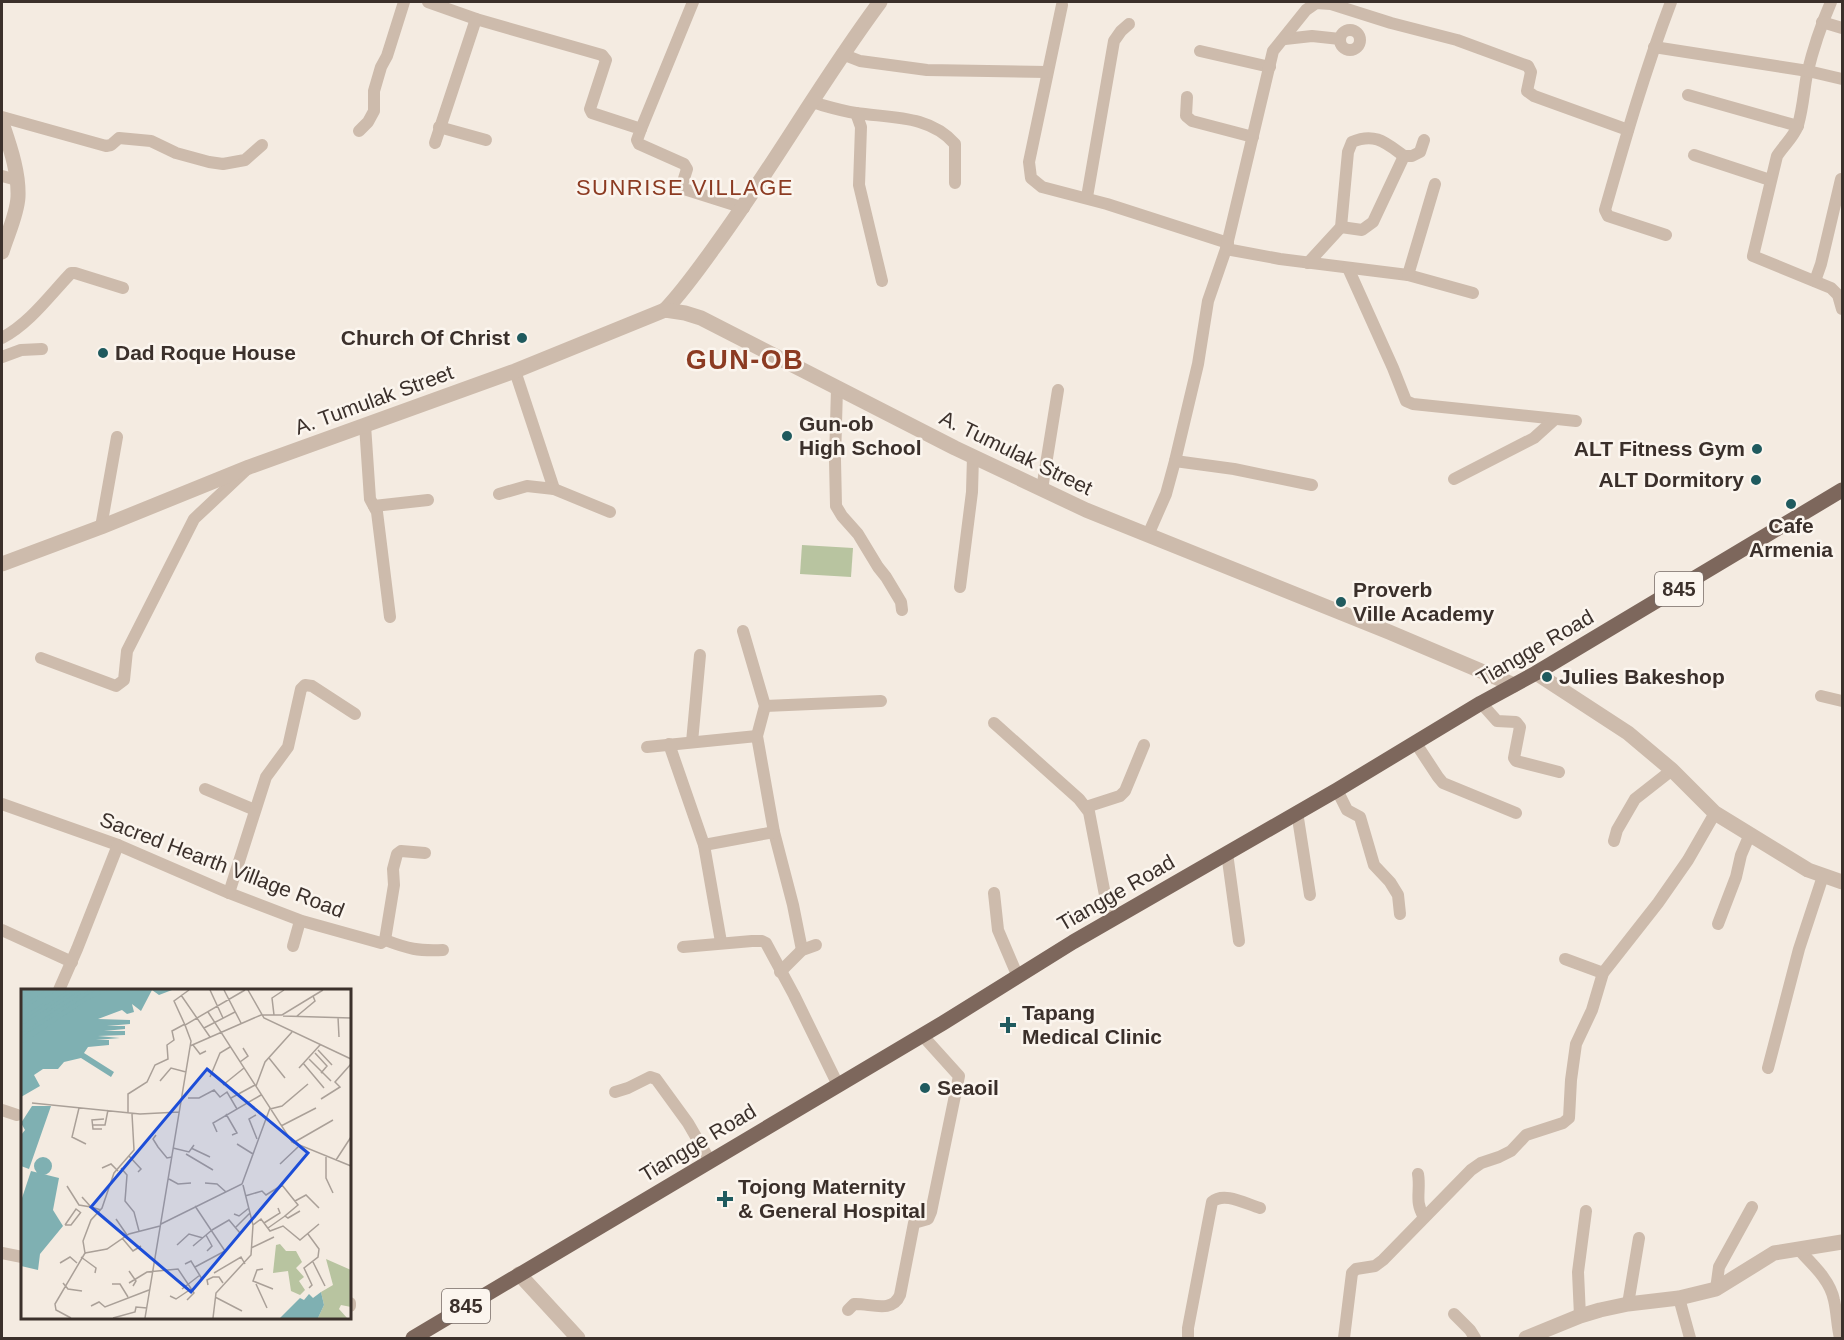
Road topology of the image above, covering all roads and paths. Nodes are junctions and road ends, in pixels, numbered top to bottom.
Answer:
1 (404, 2) edge
2 (428, 2) edge
3 (693, 2) edge
4 (880, 2) edge
5 (1671, 2) edge
6 (1831, 2) edge
7 (1062, 4) dead end
8 (476, 19) junction
9 (1822, 22) junction
10 (1129, 24) dead end
11 (1842, 28) edge
12 (1285, 39) junction
13 (1340, 39) dead end
14 (1654, 46) junction
15 (1200, 51) dead end
16 (842, 54) junction
17 (1269, 67) junction
18 (1808, 71) junction
19 (1047, 72) junction
20 (1842, 79) edge
21 (1688, 95) dead end
22 (1187, 97) dead end
23 (811, 102) junction
24 (856, 113) junction
25 (2, 117) edge
26 (2, 123) edge
27 (1797, 126) junction
28 (439, 127) junction
29 (641, 129) junction
30 (1628, 130) junction
31 (359, 131) dead end
32 (1253, 137) junction
33 (486, 140) dead end
34 (1424, 140) dead end
35 (435, 143) dead end
36 (262, 145) dead end
37 (1694, 155) dead end
38 (1404, 156) junction
39 (2, 176) edge
40 (1841, 178) dead end
41 (17, 180) junction
42 (1770, 180) junction
43 (955, 183) dead end
44 (1435, 184) dead end
45 (1087, 198) junction
46 (744, 208) junction
47 (1341, 227) junction
48 (1666, 235) dead end
49 (1227, 246) junction
50 (2, 252) edge
51 (1308, 263) junction
52 (1348, 268) junction
53 (1408, 275) junction
54 (882, 281) dead end
55 (1815, 281) junction
56 (123, 288) dead end
57 (1473, 293) dead end
58 (1842, 309) edge
59 (665, 310) junction
60 (2, 338) edge
61 (42, 349) dead end
62 (2, 357) edge
63 (515, 371) junction
64 (837, 388) junction
65 (1058, 390) dead end
66 (1555, 419) junction
67 (1576, 421) dead end
68 (365, 425) junction
69 (117, 437) dead end
70 (973, 456) junction
71 (1175, 461) junction
72 (249, 467) junction
73 (1454, 479) dead end
74 (1312, 484) dead end
75 (554, 489) junction
76 (1042, 489) junction
77 (1842, 490) edge
78 (499, 494) dead end
79 (428, 500) dead end
80 (374, 506) junction
81 (610, 512) dead end
82 (101, 527) junction
83 (1148, 535) junction
84 (2, 564) edge
85 (960, 587) dead end
86 (902, 610) dead end
87 (390, 617) dead end
88 (743, 631) dead end
89 (700, 655) dead end
90 (41, 657) dead end
91 (1536, 673) junction
92 (1514, 686) junction
93 (1821, 696) dead end
94 (881, 701) dead end
95 (1842, 701) edge
96 (1481, 703) junction
97 (765, 706) junction
98 (355, 714) dead end
99 (994, 723) dead end
100 (757, 736) junction
101 (692, 742) junction
102 (1415, 742) junction
103 (669, 744) junction
104 (1144, 745) dead end
105 (647, 747) dead end
106 (1672, 770) junction
107 (1559, 772) dead end
108 (205, 789) dead end
109 (1337, 789) junction
110 (2, 804) edge
111 (1086, 807) junction
112 (255, 810) junction
113 (1297, 812) junction
114 (1516, 813) dead end
115 (1715, 813) junction
116 (774, 832) junction
117 (1750, 834) junction
118 (1614, 841) dead end
119 (118, 845) junction
120 (704, 845) junction
121 (425, 853) dead end
122 (1227, 853) junction
123 (1823, 876) junction
124 (1842, 882) edge
125 (229, 893) junction
126 (994, 893) dead end
127 (1310, 895) dead end
128 (1400, 914) dead end
129 (300, 921) junction
130 (1110, 921) junction
131 (1718, 924) dead end
132 (2, 930) edge
133 (385, 940) junction
134 (1239, 941) dead end
135 (721, 942) junction
136 (816, 945) dead end
137 (293, 946) dead end
138 (683, 947) dead end
139 (443, 950) dead end
140 (802, 950) junction
141 (1565, 958) dead end
142 (72, 962) junction
143 (780, 972) junction
144 (1603, 973) junction
145 (1017, 977) junction
146 (59, 989) edge
147 (922, 1035) junction
148 (1768, 1068) dead end
149 (838, 1085) junction
150 (615, 1092) dead end
151 (2, 1110) edge
152 (17, 1114) dead end
153 (710, 1161) junction
154 (1418, 1174) dead end
155 (1752, 1207) dead end
156 (1260, 1208) dead end
157 (1586, 1211) dead end
158 (1424, 1217) junction
159 (1639, 1238) dead end
160 (1842, 1242) edge
161 (1799, 1250) junction
162 (2, 1252) edge
163 (21, 1257) edge
164 (519, 1274) junction
165 (1716, 1289) junction
166 (1679, 1298) junction
167 (1628, 1304) junction
168 (848, 1310) dead end
169 (1454, 1314) dead end
170 (1580, 1316) junction
171 (413, 1338) edge
172 (578, 1338) edge
173 (1188, 1338) edge
174 (1344, 1338) edge
175 (1475, 1338) edge
176 (1526, 1338) edge
177 (1690, 1338) edge
178 (1840, 1338) edge

1 - 31 street
2 - 8 street
3 - 29 street
4 - 16 street
5 - 14 street
6 - 9 street
7 - 19 street
8 - 28 street
8 - 29 street
9 - 11 street
9 - 18 street
10 - 45 street
12 - 13 street
12 - 17 street
12 - 30 street
14 - 18 street
14 - 30 street
15 - 17 street
16 - 19 street
16 - 23 street
17 - 32 street
18 - 20 street
18 - 27 street
19 - 45 street
21 - 27 street
22 - 32 street
23 - 24 street
23 - 46 street
24 - 43 street
24 - 54 street
25 - 36 street
26 - 41 street
27 - 42 street
28 - 33 street
28 - 35 street
29 - 46 street
30 - 48 street
32 - 49 street
34 - 38 street
37 - 42 street
38 - 47 street
38 - 47 street
39 - 41 street
40 - 55 street
41 - 50 street
42 - 55 street
44 - 53 street
45 - 49 street
46 - 59 street
47 - 51 street
49 - 51 street
49 - 71 street
51 - 52 street
52 - 53 street
52 - 66 street
53 - 57 street
55 - 58 street
56 - 60 street
59 - 63 street, A. Tumulak Street
59 - 64 street, A. Tumulak Street
61 - 62 street
63 - 68 street, A. Tumulak Street
63 - 75 street
64 - 70 street, A. Tumulak Street
64 - 86 street
65 - 76 street
66 - 67 street
66 - 73 street
68 - 72 street, A. Tumulak Street
68 - 80 street
69 - 82 street
70 - 76 street, A. Tumulak Street
70 - 85 street
71 - 74 street
71 - 83 street
72 - 82 street, A. Tumulak Street
72 - 90 street
75 - 78 street
75 - 81 street
76 - 83 street, A. Tumulak Street
77 - 91 main road, Tiangge Road / 845
79 - 80 street
80 - 87 street
82 - 84 street, A. Tumulak Street
83 - 92 street, A. Tumulak Street
88 - 97 street
89 - 101 street
91 - 92 main road, Tiangge Road / 845
91 - 106 street
92 - 96 main road, Tiangge Road / 845
93 - 95 street
94 - 97 street
96 - 102 main road, Tiangge Road / 845
96 - 107 street
97 - 100 street
98 - 112 street
99 - 111 street
100 - 101 street
100 - 116 street
101 - 103 street
102 - 109 main road, Tiangge Road / 845
102 - 114 street
103 - 105 street
103 - 120 street
104 - 111 street
106 - 115 street
106 - 118 street
108 - 112 street
109 - 113 main road, Tiangge Road / 845
109 - 128 street
110 - 119 street, Sacred Hearth Village Road
111 - 130 street
112 - 125 street
113 - 122 main road, Tiangge Road / 845
113 - 127 street
115 - 117 street
115 - 144 street
116 - 120 street
116 - 140 street
117 - 123 street
117 - 131 street
119 - 125 street, Sacred Hearth Village Road
119 - 142 street
120 - 135 street
121 - 133 street
122 - 130 main road, Tiangge Road / 845
122 - 134 street
123 - 124 street
123 - 148 street
125 - 129 street, Sacred Hearth Village Road
126 - 145 street
129 - 133 street, Sacred Hearth Village Road
129 - 137 street
130 - 145 main road, Tiangge Road / 845
132 - 142 street
133 - 139 street, Sacred Hearth Village Road
135 - 138 street
135 - 143 street
136 - 140 street
140 - 143 street
141 - 144 street
142 - 146 street
143 - 149 street
144 - 158 street
145 - 147 main road, Tiangge Road / 845
147 - 149 main road, Tiangge Road / 845
147 - 168 street
149 - 153 main road, Tiangge Road / 845
150 - 153 street
151 - 152 street
153 - 164 main road, Tiangge Road / 845
154 - 158 street
155 - 165 street
156 - 173 street
157 - 170 street
158 - 174 street
159 - 167 street
160 - 161 street
161 - 165 street
161 - 178 street
162 - 163 street
164 - 171 main road, Tiangge Road / 845
164 - 172 street
165 - 166 street
166 - 167 street
166 - 177 street
167 - 170 street
169 - 175 street
170 - 176 street

